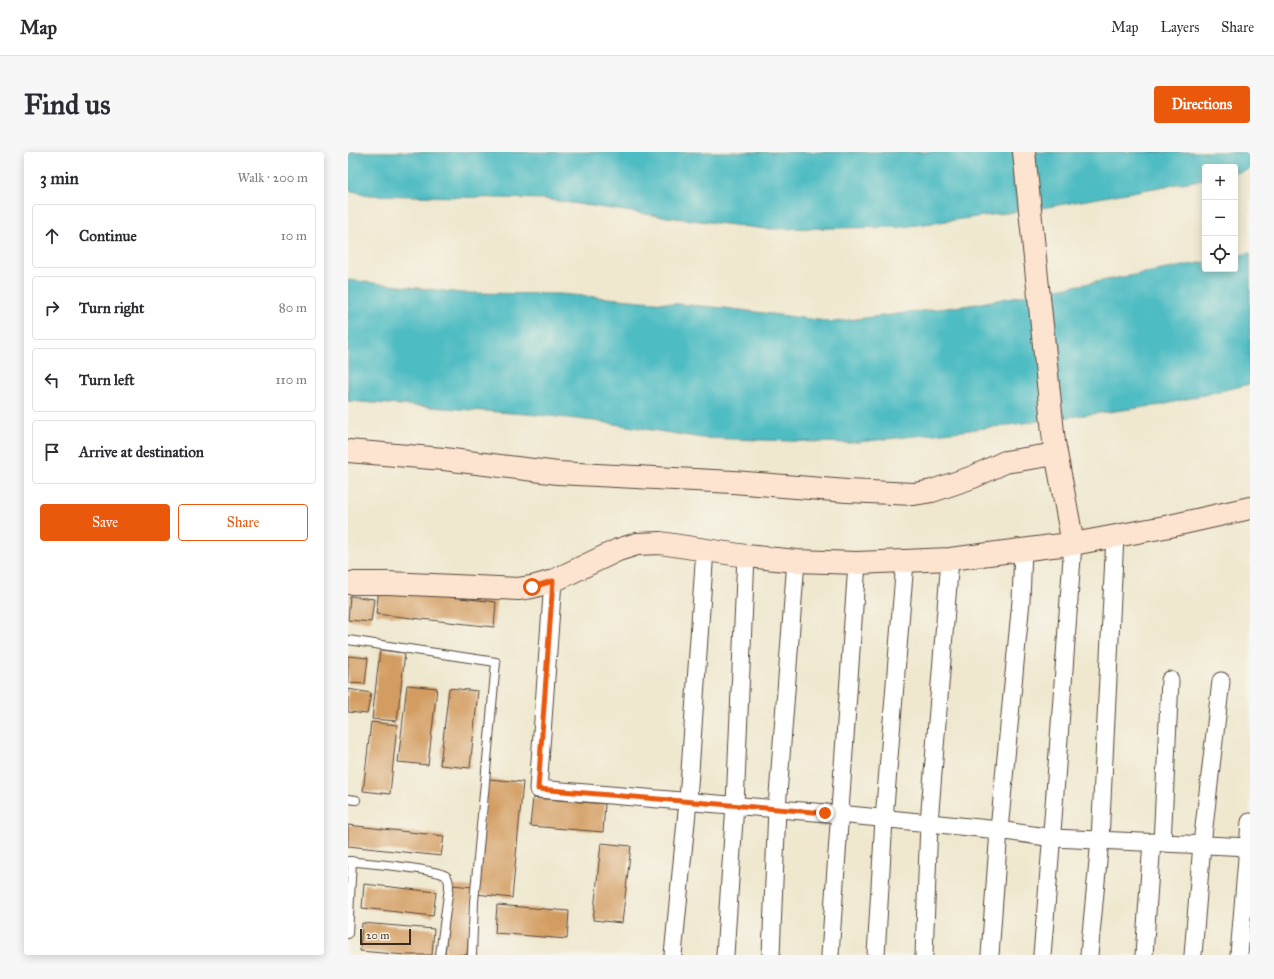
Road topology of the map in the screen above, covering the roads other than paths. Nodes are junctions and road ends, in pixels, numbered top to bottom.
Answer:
1 (1024, 152) edge
2 (1055, 448) junction
3 (348, 451) edge
4 (1250, 508) edge
5 (1115, 536) junction
6 (1073, 544) junction
7 (705, 549) junction
8 (1023, 550) junction
9 (746, 556) junction
10 (950, 560) junction
11 (796, 561) junction
12 (906, 562) junction
13 (857, 563) junction
14 (553, 581) junction
15 (348, 583) edge
16 (348, 640) edge
17 (1170, 680) dead end
18 (1221, 681) dead end
19 (688, 801) junction
20 (735, 804) junction
21 (777, 808) junction
22 (839, 814) junction
23 (884, 819) junction
24 (1250, 822) edge
25 (930, 823) junction
26 (999, 830) junction
27 (1053, 838) junction
28 (1100, 840) junction
29 (1157, 843) junction
30 (1202, 844) junction
31 (1249, 847) edge
32 (350, 861) edge
33 (348, 934) edge
34 (440, 955) edge
35 (472, 955) edge
36 (673, 955) edge
37 (725, 955) edge
38 (771, 955) edge
39 (830, 955) edge
40 (876, 955) edge
41 (924, 955) edge
42 (990, 955) edge
43 (1042, 955) edge
44 (1089, 955) edge
45 (1144, 955) edge
46 (1193, 955) edge
47 (1239, 955) edge

1 - 2 street
2 - 3 street
2 - 6 street
4 - 5 street
5 - 6 street
5 - 28 street
6 - 8 street
6 - 27 street
7 - 9 street
7 - 14 street
7 - 19 street
8 - 10 street
8 - 26 street
9 - 11 street
9 - 20 street
10 - 12 street
10 - 25 street
11 - 13 street
11 - 21 street
12 - 13 street
12 - 23 street
13 - 22 street
14 - 15 street
14 - 19 street
16 - 35 lane
17 - 29 street
18 - 30 street
19 - 20 street
19 - 36 street
20 - 21 street
20 - 37 street
21 - 22 street
21 - 38 street
22 - 23 street
22 - 39 street
23 - 25 street
23 - 40 street
24 - 31 street
25 - 26 street
25 - 41 street
26 - 27 street
26 - 42 street
27 - 28 street
27 - 43 street
28 - 29 street
28 - 44 street
29 - 30 street
29 - 45 street
30 - 31 street
30 - 46 street
31 - 47 street
32 - 33 lane
32 - 34 lane

